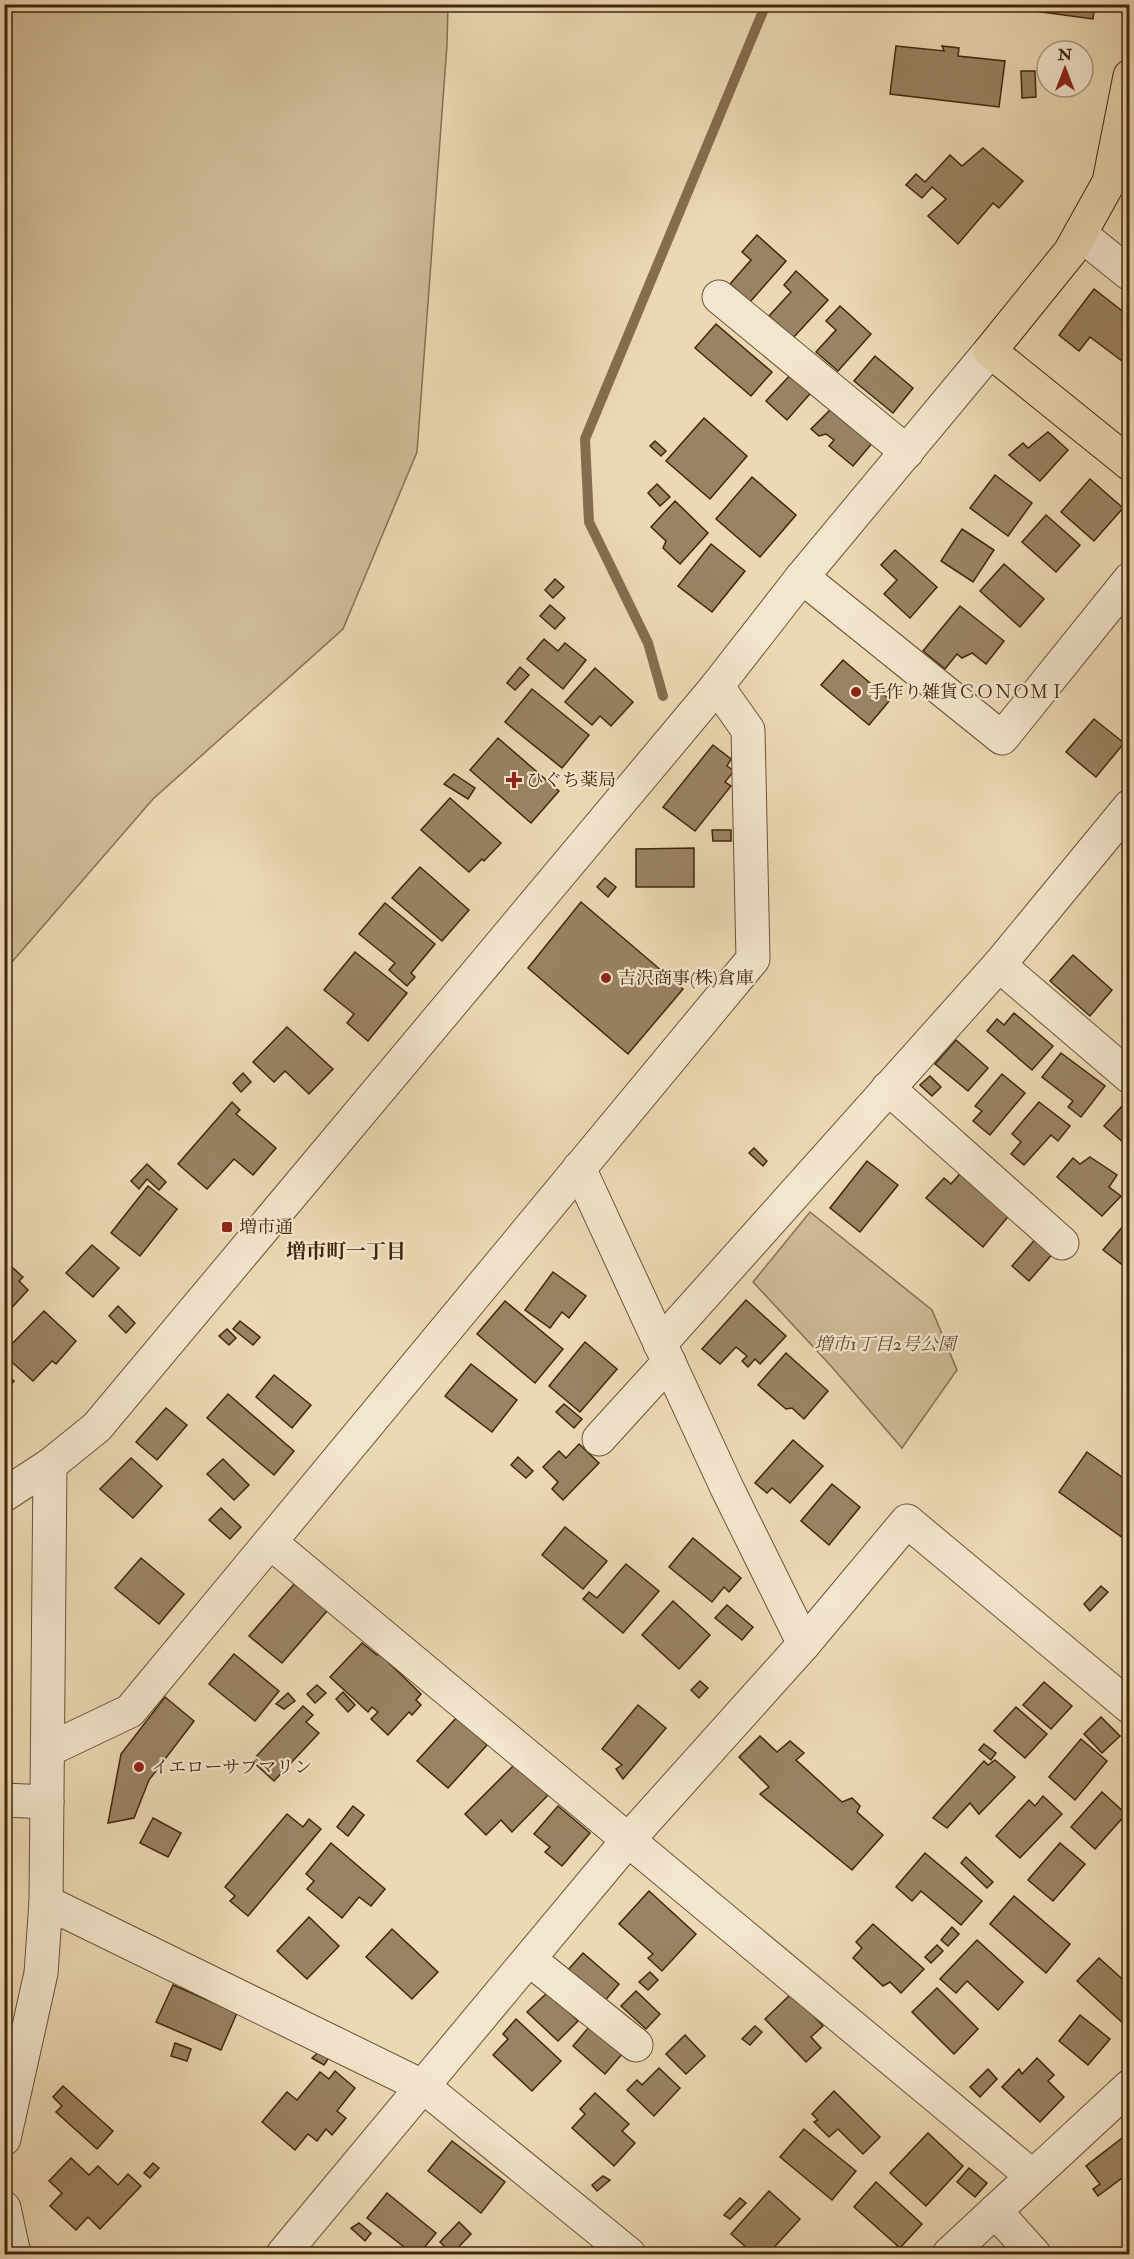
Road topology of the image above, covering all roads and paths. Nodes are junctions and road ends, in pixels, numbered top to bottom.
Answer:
1 (1130, 76) edge
2 (1080, 234) junction
3 (1130, 274) edge
4 (719, 297) dead end
5 (990, 351) junction
6 (908, 452) junction
7 (1130, 465) edge
8 (802, 577) junction
9 (1130, 579) edge
10 (717, 686) junction
11 (1130, 806) edge
12 (999, 964) junction
13 (1130, 1077) edge
14 (888, 1088) junction
15 (579, 1168) junction
16 (1062, 1243) dead end
17 (665, 1353) junction
18 (599, 1439) dead end
19 (50, 1465) junction
20 (4, 1495) edge
21 (270, 1542) junction
22 (804, 1644) junction
23 (1130, 1707) edge
24 (48, 1750) junction
25 (4, 1800) edge
26 (47, 1802) junction
27 (627, 1840) junction
28 (46, 1902) junction
29 (529, 1959) junction
30 (636, 2045) dead end
31 (1130, 2086) edge
32 (424, 2087) junction
33 (4, 2139) edge
34 (1032, 2176) junction
35 (4, 2208) edge
36 (995, 2211) junction
37 (14, 2254) edge
38 (283, 2254) edge
39 (629, 2254) edge
40 (949, 2254) edge
41 (1034, 2254) edge

1 - 2 main road
2 - 3 street
2 - 5 main road
4 - 6 street
5 - 6 street
5 - 7 main road
6 - 8 street
8 - 9 street
8 - 10 street
10 - 15 street
10 - 19 street
11 - 12 street
12 - 13 street
12 - 14 street
14 - 16 street
14 - 17 street
15 - 17 street
15 - 21 street
17 - 18 street
17 - 22 street
19 - 20 street
19 - 24 street
21 - 24 street
21 - 27 street
22 - 23 street
22 - 27 street
24 - 26 street
25 - 26 street
26 - 28 street
27 - 29 street
27 - 34 street
28 - 32 street
28 - 33 street
29 - 30 street
29 - 32 street
31 - 34 street
32 - 38 street
32 - 39 street
34 - 36 street
35 - 37 street
36 - 40 street
36 - 41 street

